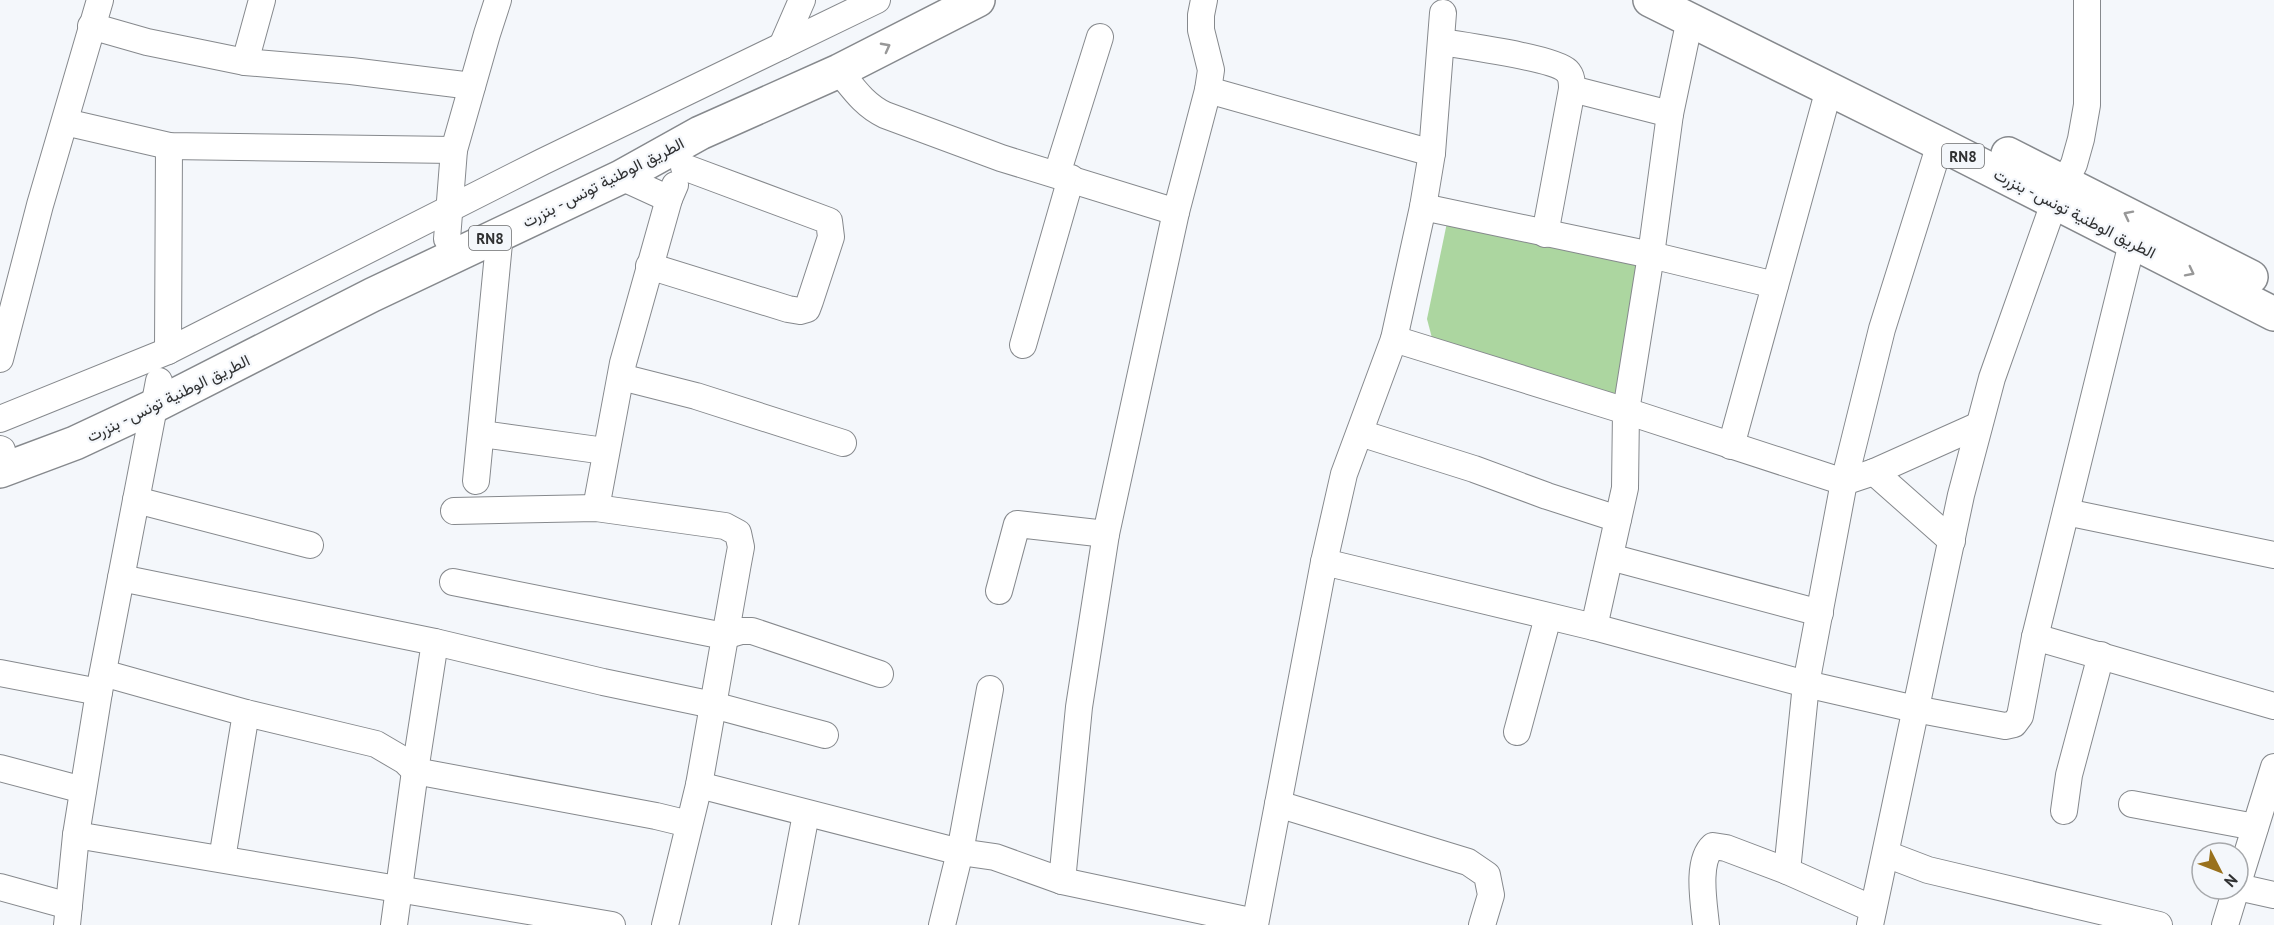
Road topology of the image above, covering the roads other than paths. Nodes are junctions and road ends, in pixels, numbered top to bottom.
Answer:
1 (100, 0) edge
2 (262, 0) edge
3 (498, 0) edge
4 (802, 0) edge
5 (877, 0) edge
6 (931, 0) edge
7 (978, 0) edge
8 (1204, 0) edge
9 (1650, 0) edge
10 (2087, 0) edge
11 (1448, 4) edge
12 (1695, 10) edge
13 (91, 26) junction
14 (1100, 37) dead end
15 (1442, 42) junction
16 (782, 46) junction
17 (245, 62) junction
18 (839, 71) junction
19 (472, 86) junction
20 (1572, 89) junction
21 (1829, 89) junction
22 (1208, 90) junction
23 (1670, 114) junction
24 (65, 122) junction
25 (700, 133) junction
26 (1940, 144) junction
27 (169, 146) junction
28 (454, 150) junction
29 (1432, 153) junction
30 (684, 167) junction
31 (1064, 176) junction
32 (621, 177) junction
33 (2059, 192) junction
34 (563, 193) junction
35 (669, 200) junction
36 (1424, 207) junction
37 (1176, 212) junction
38 (448, 224) junction
39 (500, 233) junction
40 (1545, 234) junction
41 (2132, 243) junction
42 (1651, 255) junction
43 (649, 266) junction
44 (1775, 285) junction
45 (2274, 289) edge
46 (5, 311) edge
47 (2274, 314) edge
48 (1394, 339) junction
49 (1023, 345) dead end
50 (0, 359) edge
51 (621, 377) junction
52 (160, 379) junction
53 (1626, 411) junction
54 (1979, 425) junction
55 (1360, 433) junction
56 (482, 434) junction
57 (843, 443) dead end
58 (1731, 446) junction
59 (0, 448) edge
60 (605, 451) junction
61 (1874, 472) junction
62 (476, 481) dead end
63 (1844, 482) junction
64 (136, 500) junction
65 (596, 508) junction
66 (454, 511) dead end
67 (2066, 512) junction
68 (1618, 519) junction
69 (1106, 534) junction
70 (1952, 541) junction
71 (310, 545) dead end
72 (2274, 555) edge
73 (1610, 557) junction
74 (1324, 562) junction
75 (121, 578) junction
76 (453, 582) dead end
77 (999, 591) dead end
78 (1820, 613) junction
79 (1548, 617) junction
80 (1594, 627) junction
81 (724, 636) junction
82 (2035, 637) junction
83 (435, 642) junction
84 (2101, 655) junction
85 (0, 673) edge
86 (880, 674) dead end
87 (101, 682) junction
88 (1806, 684) junction
89 (990, 689) dead end
90 (713, 705) junction
91 (2274, 706) edge
92 (1915, 709) junction
93 (246, 714) junction
94 (1517, 732) dead end
95 (825, 735) dead end
96 (2274, 767) edge
97 (0, 768) edge
98 (415, 771) junction
99 (699, 785) junction
100 (82, 790) junction
101 (1278, 804) junction
102 (2132, 804) dead end
103 (2064, 811) dead end
104 (2264, 813) edge
105 (806, 814) junction
106 (689, 824) junction
107 (76, 835) junction
108 (2250, 851) edge
109 (960, 852) junction
110 (1886, 854) junction
111 (222, 859) junction
112 (1787, 871) junction
113 (1062, 881) junction
114 (0, 887) edge
115 (2250, 889) edge
116 (398, 890) junction
117 (2274, 895) edge
118 (2232, 901) edge
119 (68, 915) edge
120 (1871, 917) edge
121 (1255, 924) edge
122 (394, 925) edge
123 (612, 925) edge
124 (665, 925) edge
125 (785, 925) edge
126 (942, 925) edge
127 (1482, 925) edge
128 (1706, 925) edge
129 (2159, 925) edge
130 (2225, 925) edge

1 - 13 street
2 - 17 street
3 - 19 street
4 - 16 street
5 - 16 street
6 - 34 main road, الطريق الوطنية تونس - بنزرت / RN8
18 -> 7 main road, الطريق الوطنية تونس - بنزرت / RN8
8 - 22 street
9 - 12 main road, الطريق الوطنية تونس - بنزرت / RN8
10 - 33 street
11 - 15 street
12 - 21 main road, الطريق الوطنية تونس - بنزرت / RN8
12 - 23 street
12 - 33 main road, الطريق الوطنية تونس - بنزرت / RN8
13 - 17 street
13 - 24 street
14 - 31 street
15 - 20 street
15 - 29 street
16 - 38 street
17 - 19 street
18 - 25 main road, الطريق الوطنية تونس - بنزرت / RN8
18 - 31 street
19 - 28 street
20 - 23 street
20 - 40 street
21 - 26 main road, الطريق الوطنية تونس - بنزرت / RN8
21 - 44 street
22 - 29 street
22 - 37 street
23 - 42 street
24 - 27 street
24 - 46 street
25 - 30 street
25 - 32 main road, الطريق الوطنية تونس - بنزرت / RN8
26 - 33 main road, الطريق الوطنية تونس - بنزرت / RN8
26 - 63 street
27 - 28 street
27 - 52 street
28 - 38 street
29 - 36 street
30 - 35 street
30 - 43 street
31 - 37 street
31 - 49 street
32 - 34 main road, الطريق الوطنية تونس - بنزرت / RN8
32 - 35 street
33 - 41 main road, الطريق الوطنية تونس - بنزرت / RN8
45 -> 33 main road, الطريق الوطنية تونس - بنزرت / RN8
33 - 54 street
34 - 38 main road, الطريق الوطنية تونس - بنزرت / RN8
34 - 39 main road, الطريق الوطنية تونس - بنزرت / RN8
35 - 43 street
36 - 40 street
36 - 48 street
37 - 69 street
38 - 52 main road, الطريق الوطنية تونس - بنزرت / RN8
39 - 52 main road, الطريق الوطنية تونس - بنزرت / RN8
39 - 56 street
40 - 42 street
41 -> 47 main road, الطريق الوطنية تونس - بنزرت / RN8
41 - 67 street
42 - 44 street
42 - 53 street
43 - 51 street
44 - 58 street
46 - 50 street
48 - 53 street
48 - 55 street
51 - 57 street
51 - 60 street
52 - 59 main road, الطريق الوطنية تونس - بنزرت / RN8
52 - 64 street
53 - 58 street
53 - 68 street
54 - 61 street
54 - 70 street
55 - 68 street
55 - 74 street
56 - 60 street
56 - 62 street
58 - 63 street
60 - 65 street
61 - 63 street
61 - 70 street
63 - 78 street
64 - 71 street
64 - 75 street
65 - 66 street
65 - 81 street
67 - 72 street
67 - 82 street
68 - 73 street
69 - 77 street
69 - 113 street
70 - 92 street
73 - 78 street
73 - 80 street
74 - 79 street
74 - 101 street
75 - 83 street
75 - 87 street
76 - 81 street
78 - 88 street
79 - 80 street
79 - 94 street
80 - 88 street
81 - 86 street
81 - 90 street
82 - 84 street
82 - 92 street
83 - 90 street
83 - 98 street
84 - 91 street
84 - 103 street
85 - 87 street
87 - 93 street
87 - 100 street
88 - 92 street
88 - 112 street
89 - 109 street
90 - 95 street
90 - 99 street
92 - 110 street
93 - 98 street
93 - 111 street
96 - 104 street
97 - 100 street
98 - 106 street
98 - 116 street
99 - 105 street
99 - 106 street
100 - 107 street
101 - 121 street
101 - 127 street
102 - 104 street
104 - 108 street
105 - 109 street
105 - 125 street
106 - 124 street
107 - 111 street
107 - 119 street
109 - 113 street
109 - 126 street
110 - 120 street
110 - 129 street
111 - 116 street
112 - 120 street
112 - 128 street
113 - 121 street
114 - 119 street
115 - 117 street
116 - 122 street
116 - 123 street
118 - 130 street

